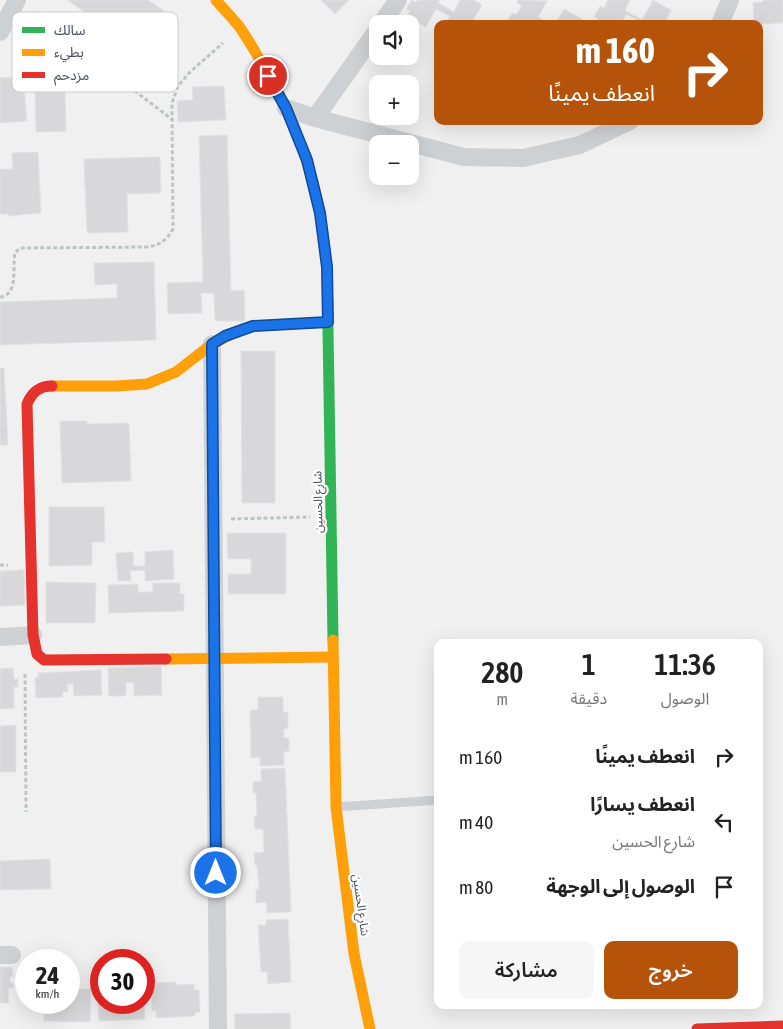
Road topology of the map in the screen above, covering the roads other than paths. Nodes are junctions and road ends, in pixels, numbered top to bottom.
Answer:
1 (17, 0) edge
2 (216, 0) edge
3 (398, 0) edge
4 (730, 0) edge
5 (387, 15) edge
6 (722, 20) edge
7 (0, 32) edge
8 (369, 42) edge
9 (286, 108) junction
10 (315, 118) junction
11 (622, 125) edge
12 (328, 322) junction
13 (212, 344) junction
14 (29, 635) junction
15 (0, 637) edge
16 (332, 657) junction
17 (214, 659) junction
18 (434, 800) edge
19 (336, 806) junction
20 (783, 1026) edge
21 (371, 1028) edge
22 (218, 1029) edge
23 (697, 1029) edge

1 - 7 street
2 - 9 street, شارع الحسين
3 - 5 street
4 - 6 street
8 - 10 street
9 - 10 street
9 - 12 street, شارع الحسين
10 - 11 street
12 - 13 street
12 - 16 street, شارع الحسين
13 - 14 street
13 - 17 street
14 - 15 street
14 - 17 street
16 - 17 street
16 - 19 street, شارع الحسين
17 - 22 street
18 - 19 lane
19 - 21 street, شارع الحسين
20 - 23 street

